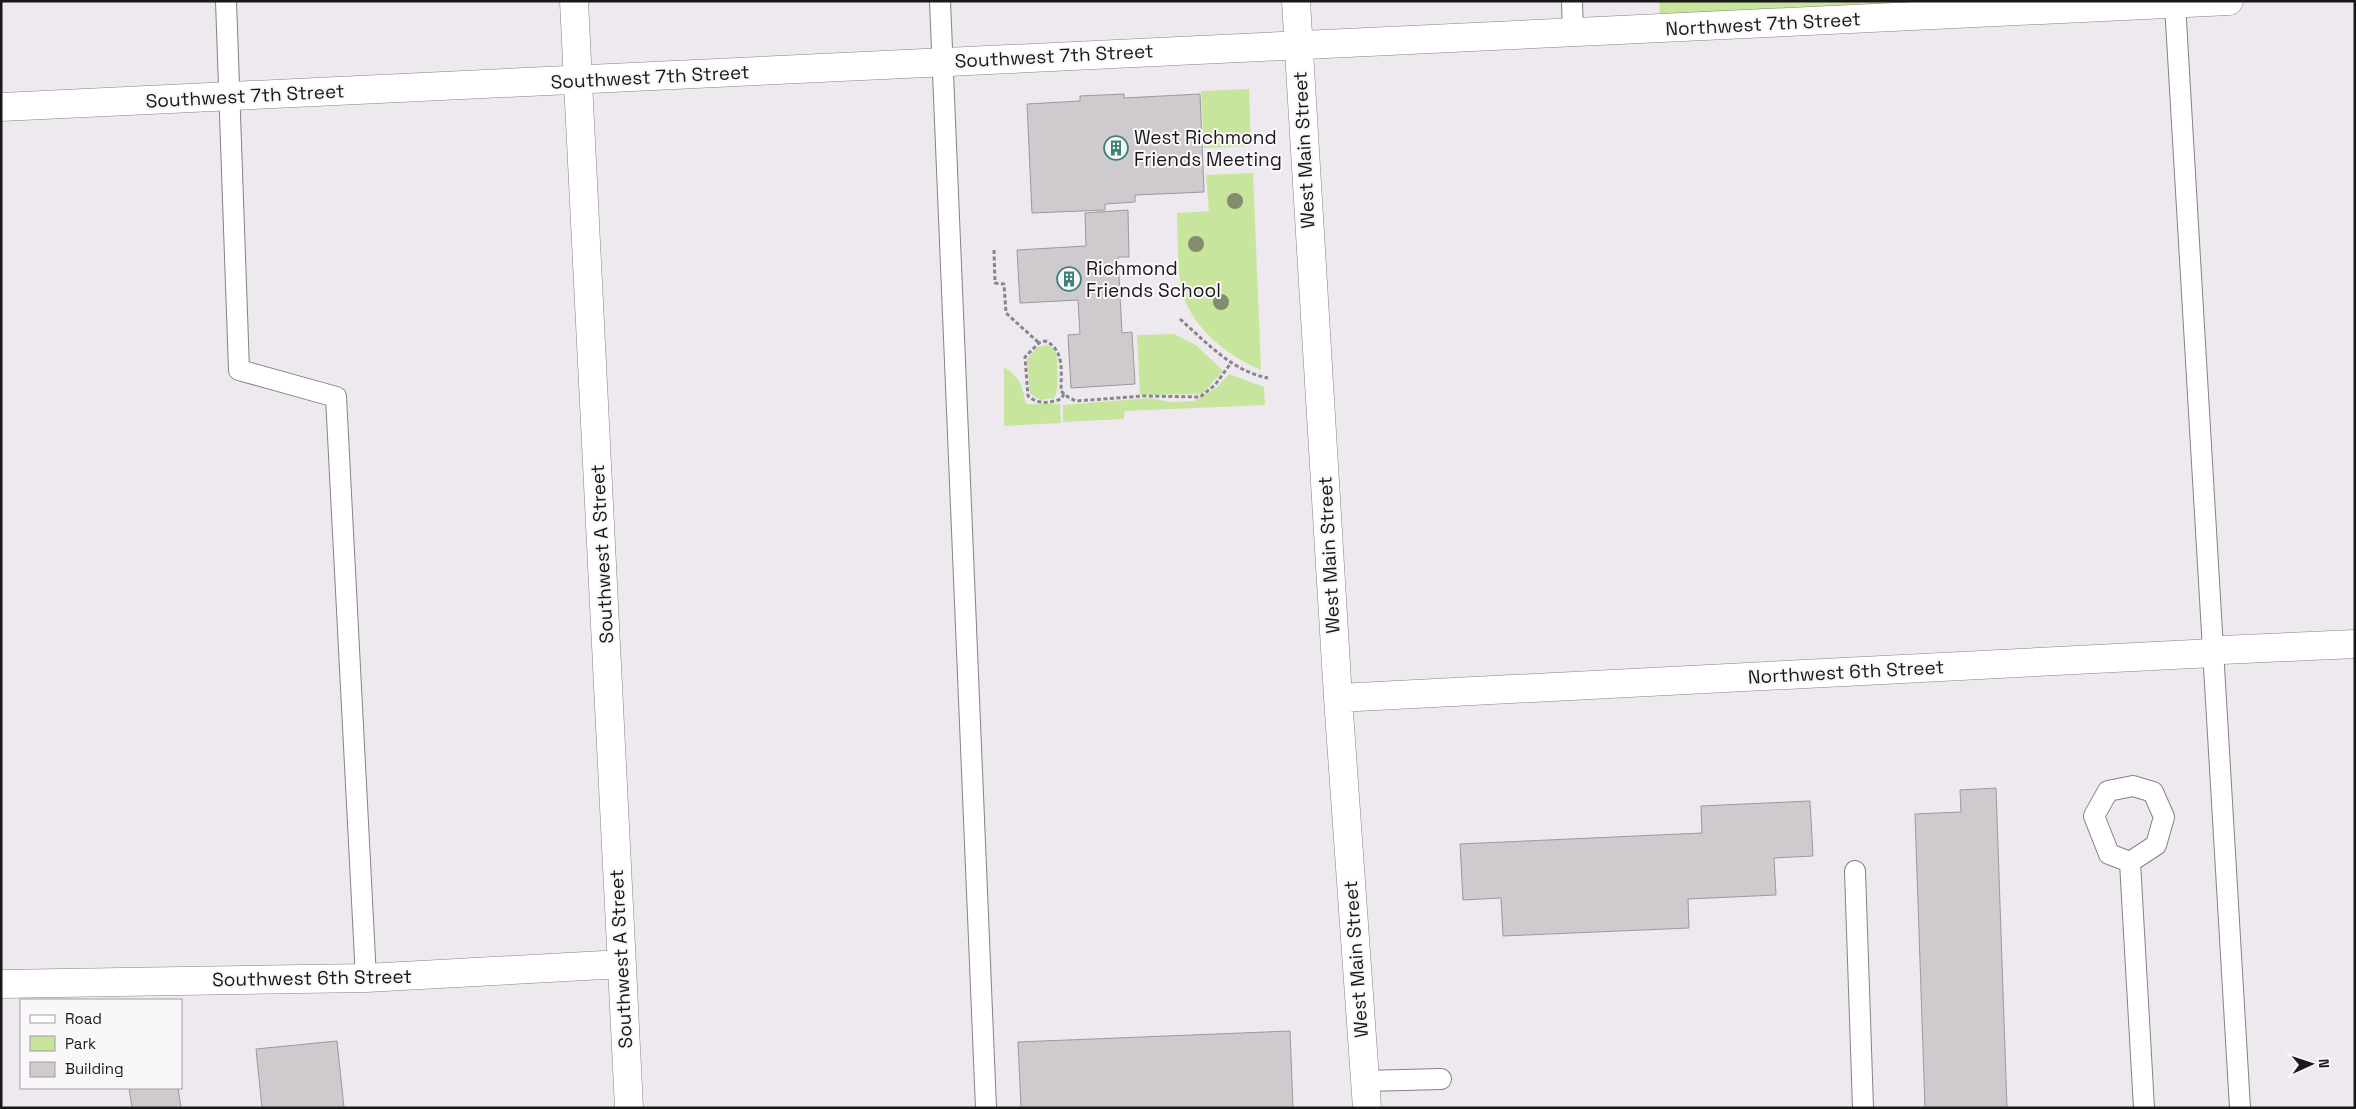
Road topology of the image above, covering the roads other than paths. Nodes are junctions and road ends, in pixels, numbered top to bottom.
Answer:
1 (226, 1) edge
2 (574, 1) edge
3 (940, 1) edge
4 (1296, 1) edge
5 (1572, 1) edge
6 (2229, 1) edge
7 (2175, 4) junction
8 (1573, 33) junction
9 (1298, 44) junction
10 (943, 62) junction
11 (578, 80) junction
12 (230, 96) junction
13 (1, 107) edge
14 (2355, 644) edge
15 (2213, 653) junction
16 (1338, 698) junction
17 (2130, 862) dead end
18 (1855, 871) dead end
19 (622, 964) junction
20 (366, 978) junction
21 (1, 984) edge
22 (1441, 1079) dead end
23 (1366, 1094) edge
24 (629, 1108) edge
25 (986, 1108) edge
26 (1863, 1108) edge
27 (2144, 1108) edge
28 (2240, 1108) edge

1 - 12 lane
2 - 11 street, Southwest A Street
3 - 10 lane
4 - 9 street, West Main Street
5 - 8 lane
6 - 7 street, Northwest 7th Street
7 - 8 street, Northwest 7th Street
7 - 15 lane
8 - 9 street, Northwest 7th Street
9 - 10 street, Southwest 7th Street
9 - 16 street, West Main Street
10 - 11 street, Southwest 7th Street
10 - 25 lane
11 - 12 street, Southwest 7th Street
11 - 19 street, Southwest A Street
12 - 13 street, Southwest 7th Street
12 - 20 lane
14 - 15 street, Northwest 6th Street
15 - 16 street, Northwest 6th Street
15 - 28 lane
16 - 23 street, West Main Street
17 - 27 lane
18 - 26 lane
19 - 20 street, Southwest 6th Street
19 - 24 street, Southwest A Street
20 - 21 street, Southwest 6th Street
22 - 23 lane

